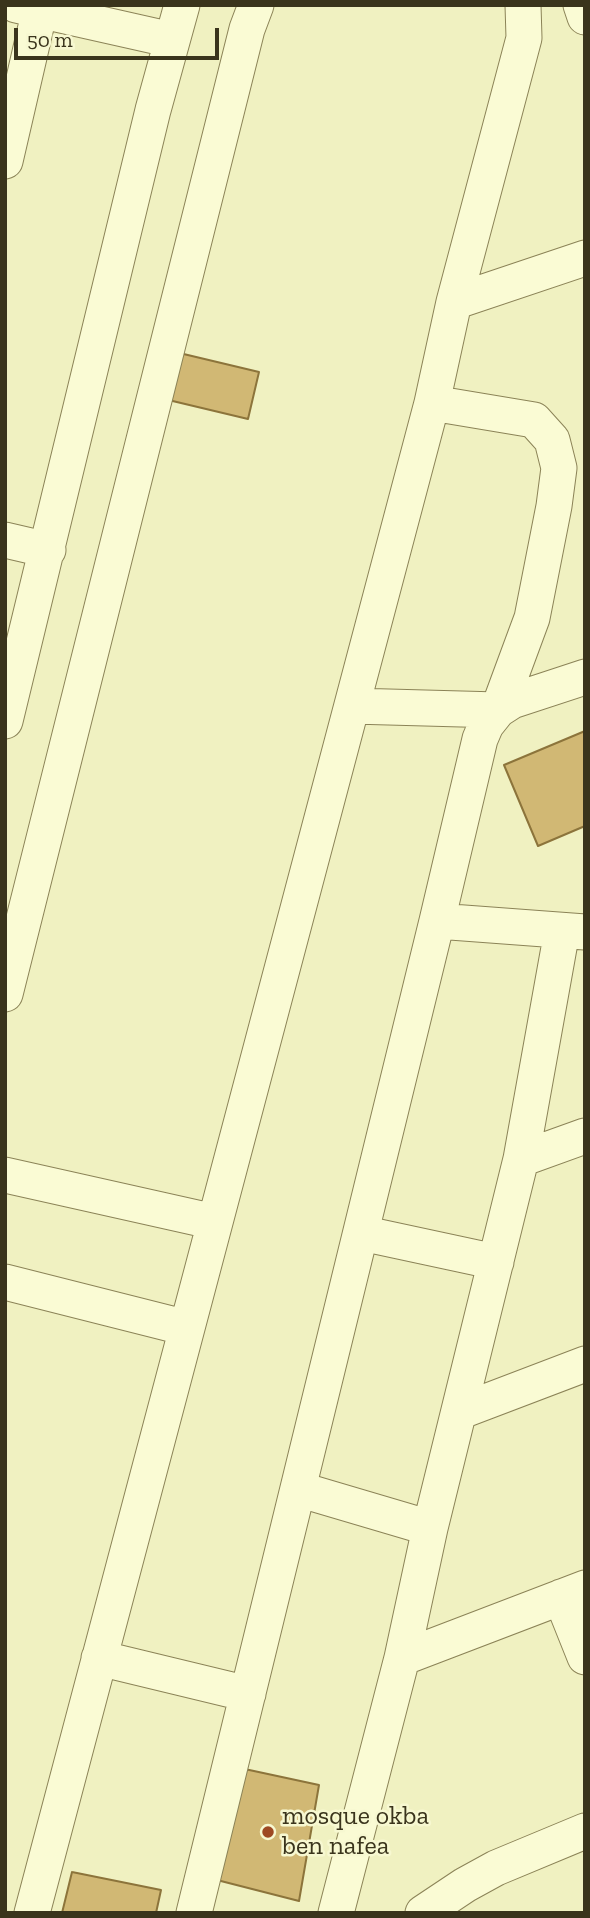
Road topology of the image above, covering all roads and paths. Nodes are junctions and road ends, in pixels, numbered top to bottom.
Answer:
1 (181, 5) edge
2 (256, 5) edge
3 (523, 5) edge
4 (581, 5) edge
5 (32, 7) edge
6 (585, 17) edge
7 (172, 40) junction
8 (5, 161) edge
9 (585, 258) edge
10 (454, 302) junction
11 (432, 403) junction
12 (5, 540) edge
13 (48, 550) junction
14 (585, 677) edge
15 (352, 706) junction
16 (498, 710) junction
17 (5, 721) edge
18 (438, 921) junction
19 (573, 931) edge
20 (5, 994) edge
21 (585, 1136) edge
22 (521, 1159) junction
23 (5, 1175) edge
24 (215, 1222) junction
25 (361, 1233) junction
26 (496, 1262) junction
27 (5, 1282) edge
28 (187, 1328) junction
29 (585, 1364) edge
30 (459, 1412) junction
31 (298, 1489) junction
32 (430, 1528) junction
33 (573, 1592) edge
34 (585, 1657) edge
35 (99, 1658) junction
36 (402, 1658) junction
37 (248, 1694) junction
38 (585, 1831) edge
39 (430, 1911) edge
40 (32, 1913) edge
41 (194, 1913) edge
42 (336, 1913) edge

1 - 7 street
2 - 20 street
3 - 10 street
4 - 6 street
5 - 7 street
5 - 8 street
7 - 13 street
9 - 10 street
10 - 11 street
11 - 15 street
11 - 16 street
12 - 13 street
13 - 17 street
14 - 16 street
15 - 16 street
15 - 24 street
16 - 18 street
18 - 19 street
18 - 25 street
19 - 22 street
21 - 22 street
22 - 26 street
23 - 24 street
24 - 28 street
25 - 26 street
25 - 31 street
26 - 30 street
27 - 28 street
28 - 35 street
29 - 30 street
30 - 32 street
31 - 32 street
31 - 37 street
32 - 36 street
33 - 34 street
33 - 36 street
35 - 37 street
35 - 40 street
36 - 42 street
37 - 41 street
38 - 39 street

